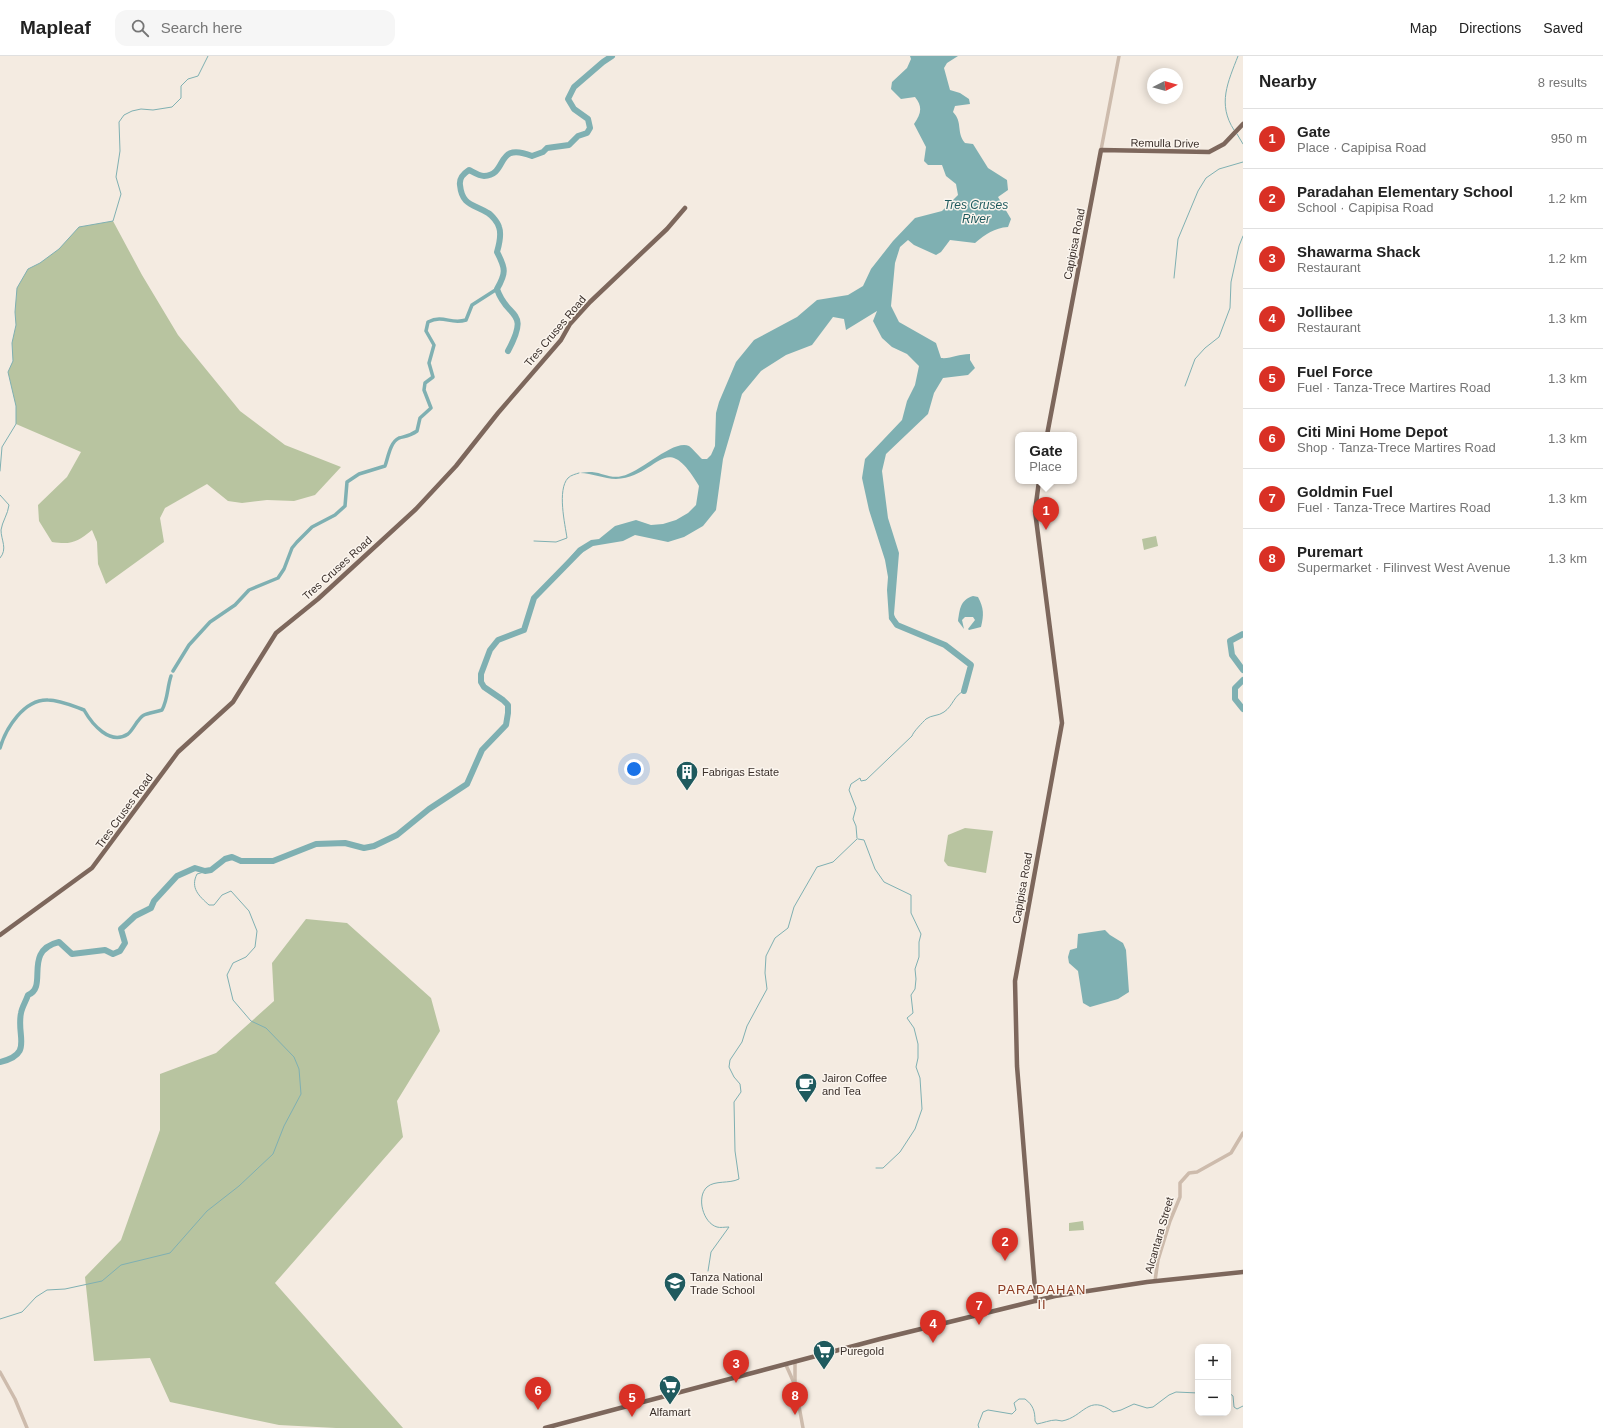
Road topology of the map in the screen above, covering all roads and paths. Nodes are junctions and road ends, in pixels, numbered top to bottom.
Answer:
1 (1119, 56) edge
2 (1243, 124) edge
3 (1101, 150) junction
4 (685, 208) dead end
5 (1048, 432) edge
6 (1039, 484) edge
7 (0, 935) edge
8 (1243, 1133) edge
9 (1243, 1272) edge
10 (1155, 1281) junction
11 (1036, 1301) junction
12 (795, 1363) junction
13 (786, 1365) junction
14 (0, 1372) edge
15 (795, 1384) junction
16 (27, 1428) edge
17 (544, 1428) edge
18 (803, 1428) edge

1 - 3 street, Capipisa Road
2 - 3 main road, Remulla Drive
3 - 5 main road, Capipisa Road
4 - 7 main road, Tres Cruses Road
6 - 11 main road, Capipisa Road
8 - 10 street, Alcantara Street
9 - 10 main road
10 - 11 main road
11 - 12 main road
12 - 13 main road
12 - 15 street
13 - 15 street
13 - 17 main road
14 - 16 street
15 - 18 street

